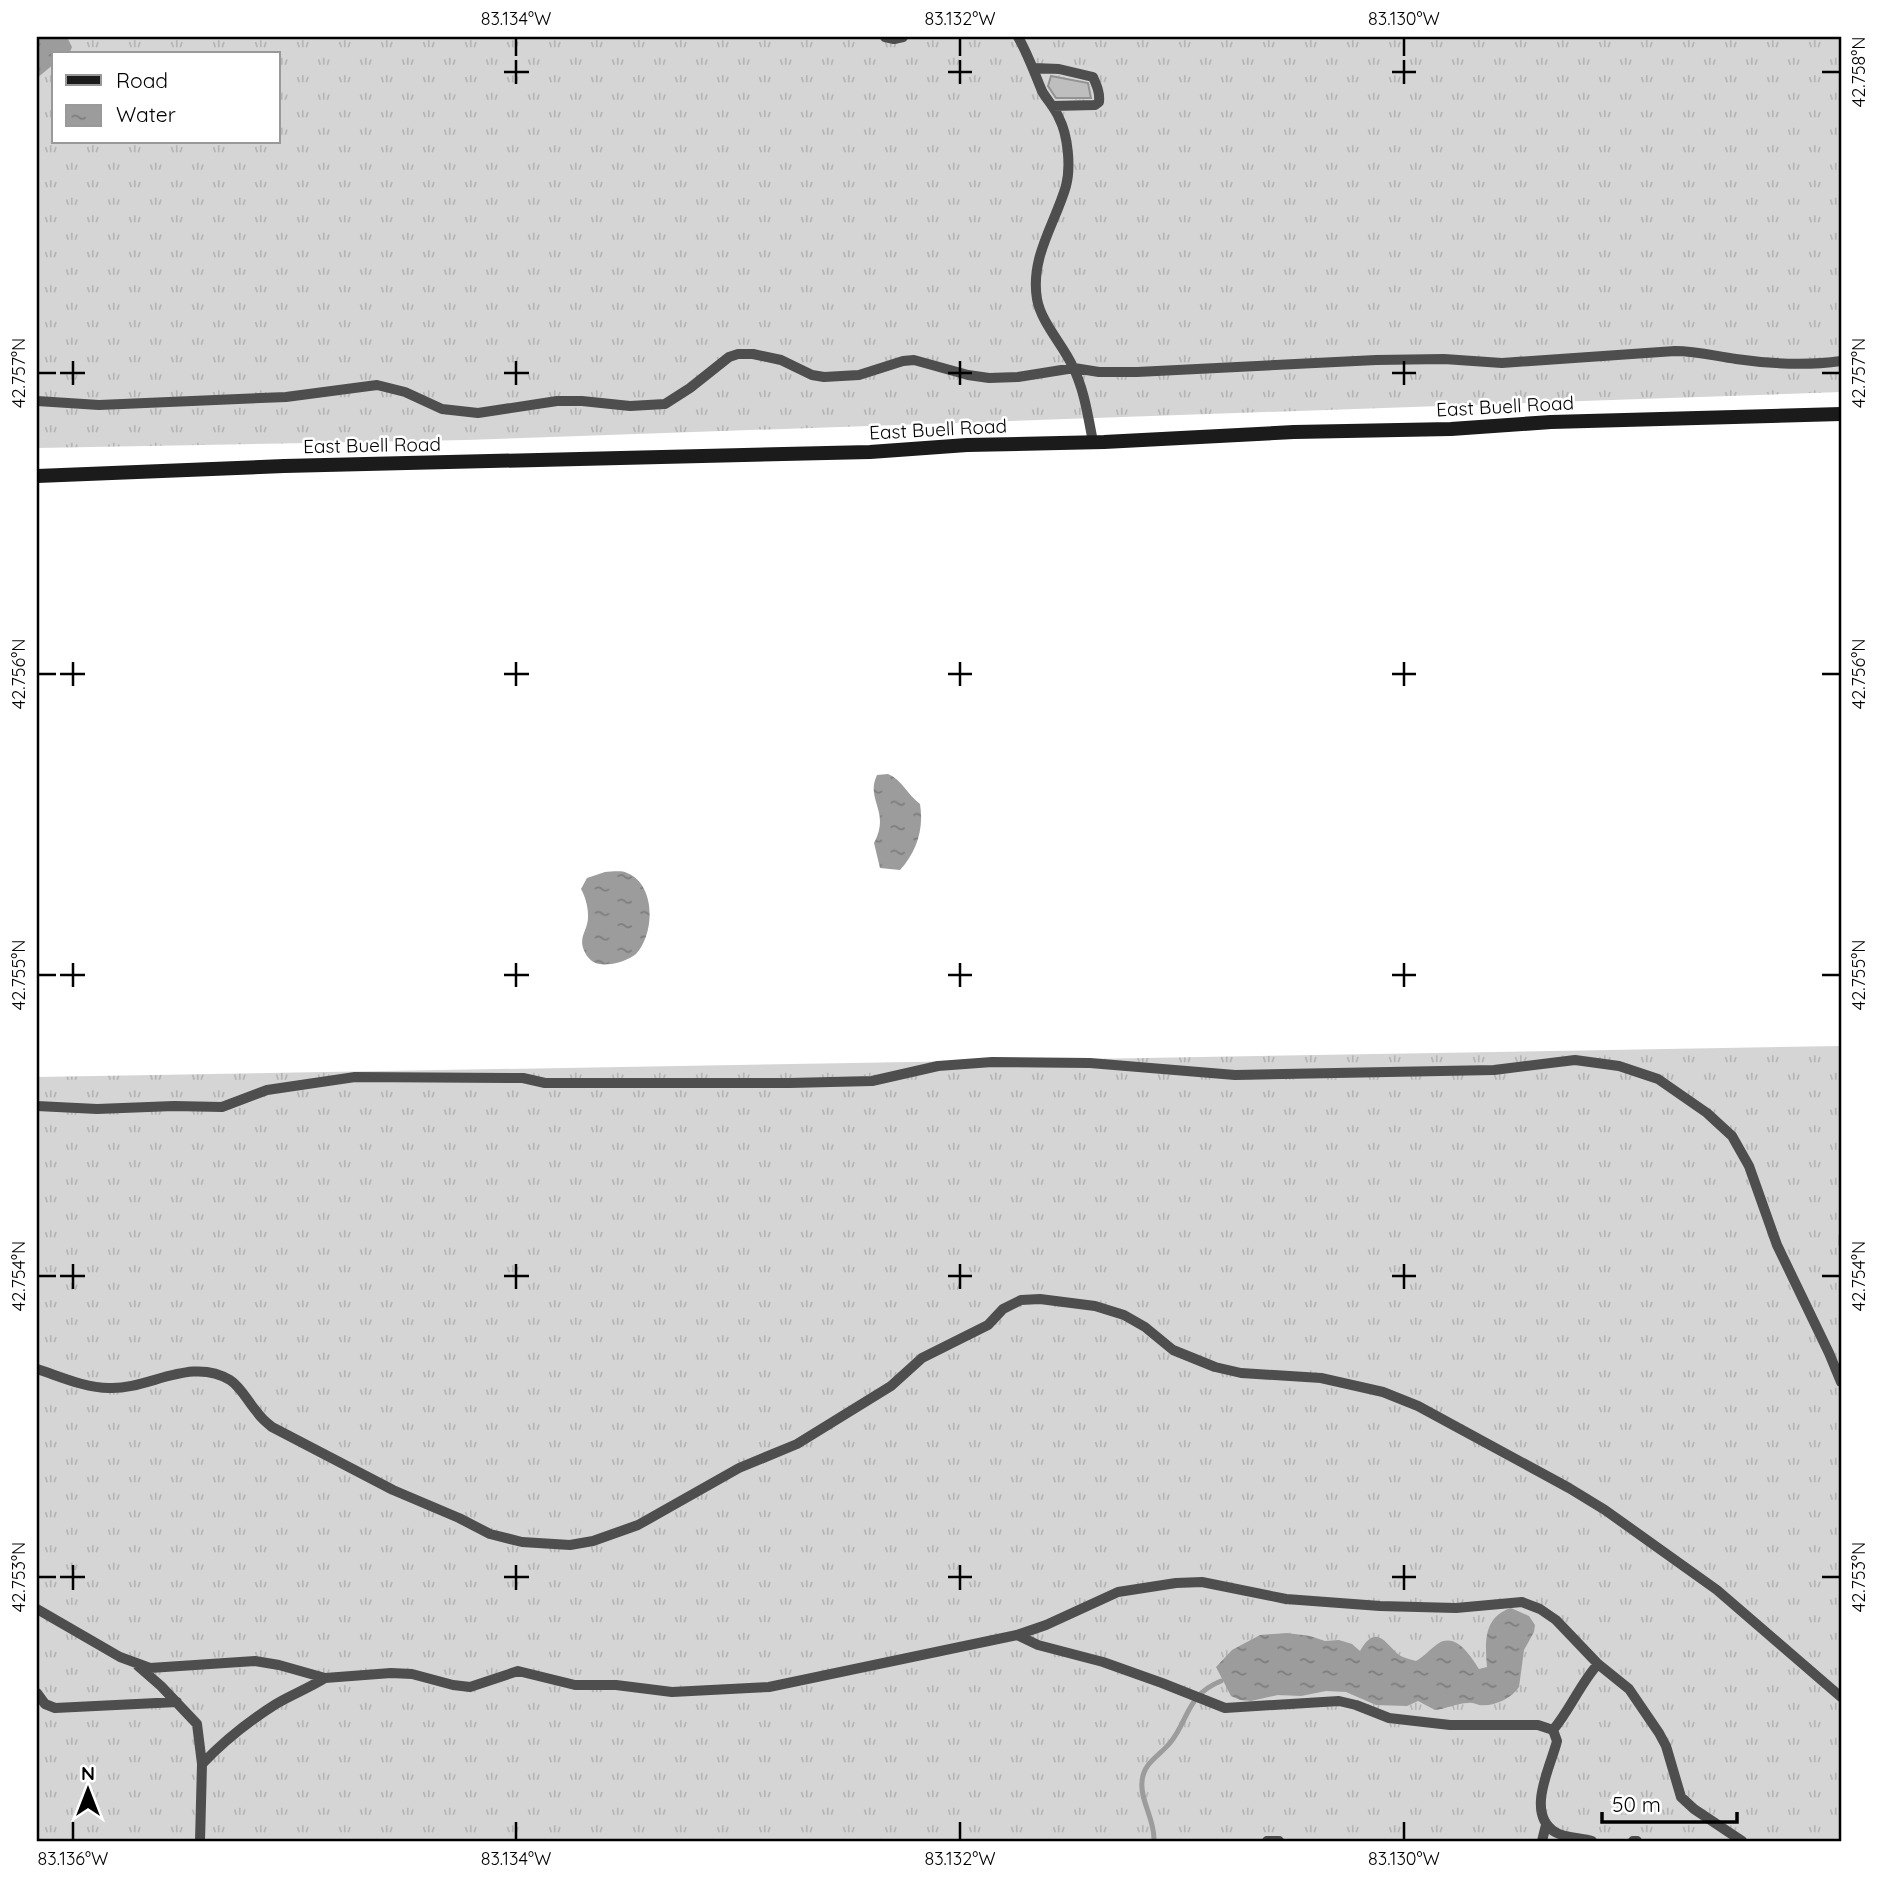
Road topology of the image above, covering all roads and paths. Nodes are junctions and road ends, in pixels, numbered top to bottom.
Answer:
1 (885, 37) edge
2 (903, 37) edge
3 (1018, 37) edge
4 (1034, 68) junction
5 (1052, 106) junction
6 (1841, 361) edge
7 (1074, 368) junction
8 (37, 401) edge
9 (1841, 414) edge
10 (1093, 442) junction
11 (37, 476) edge
12 (37, 1106) edge
13 (37, 1369) edge
14 (1841, 1382) edge
15 (37, 1609) edge
16 (1017, 1635) junction
17 (135, 1664) junction
18 (1598, 1664) junction
19 (325, 1678) junction
20 (37, 1693) edge
21 (1841, 1696) edge
22 (177, 1702) junction
23 (1552, 1730) junction
24 (202, 1764) junction
25 (1546, 1825) junction
26 (200, 1841) edge
27 (1267, 1841) edge
28 (1279, 1841) edge
29 (1542, 1841) edge
30 (1592, 1841) edge
31 (1742, 1841) edge

1 - 2 lane
3 - 4 lane
4 - 5 lane
4 - 5 lane
5 - 7 lane
6 - 7 lane
7 - 8 lane
7 - 10 lane
9 - 10 street, East Buell Road
10 - 11 street, East Buell Road
12 - 14 lane
13 - 21 lane
15 - 17 lane
16 - 18 lane
16 - 19 lane
16 - 23 lane
17 - 19 lane
17 - 22 lane
18 - 23 lane
18 - 31 lane
19 - 24 lane
20 - 22 lane
22 - 24 lane
23 - 25 lane
24 - 26 lane
25 - 29 lane
25 - 30 lane
27 - 28 lane

